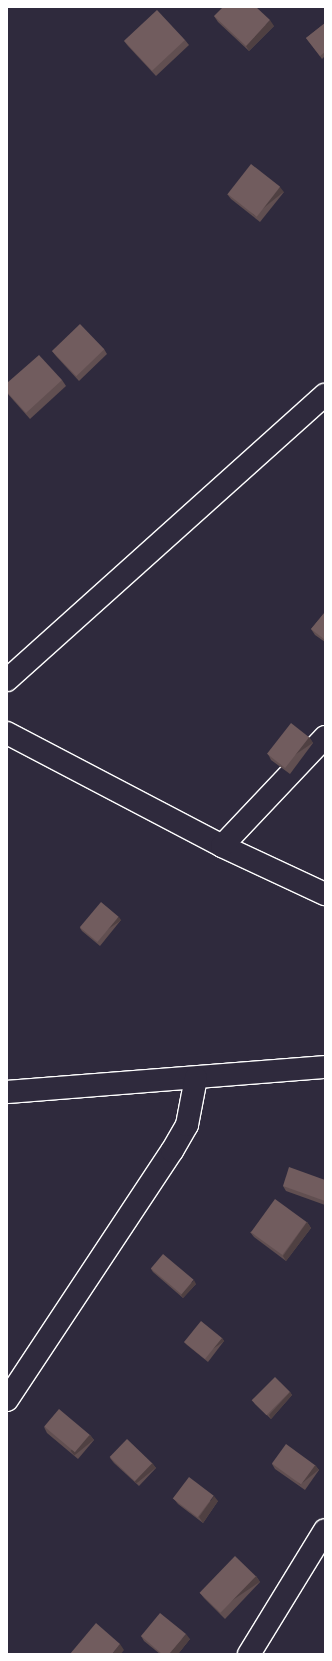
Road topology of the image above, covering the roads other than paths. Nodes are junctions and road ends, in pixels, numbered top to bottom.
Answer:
1 (325, 395) edge
2 (7, 680) edge
3 (7, 733) edge
4 (325, 737) edge
5 (222, 846) junction
6 (325, 894) edge
7 (325, 1067) edge
8 (196, 1078) junction
9 (7, 1092) edge
10 (7, 1400) edge
11 (325, 1530) edge
12 (249, 1654) edge

1 - 2 street
3 - 5 street
4 - 5 street
5 - 6 street
7 - 8 street
8 - 9 street
8 - 10 street
11 - 12 street

